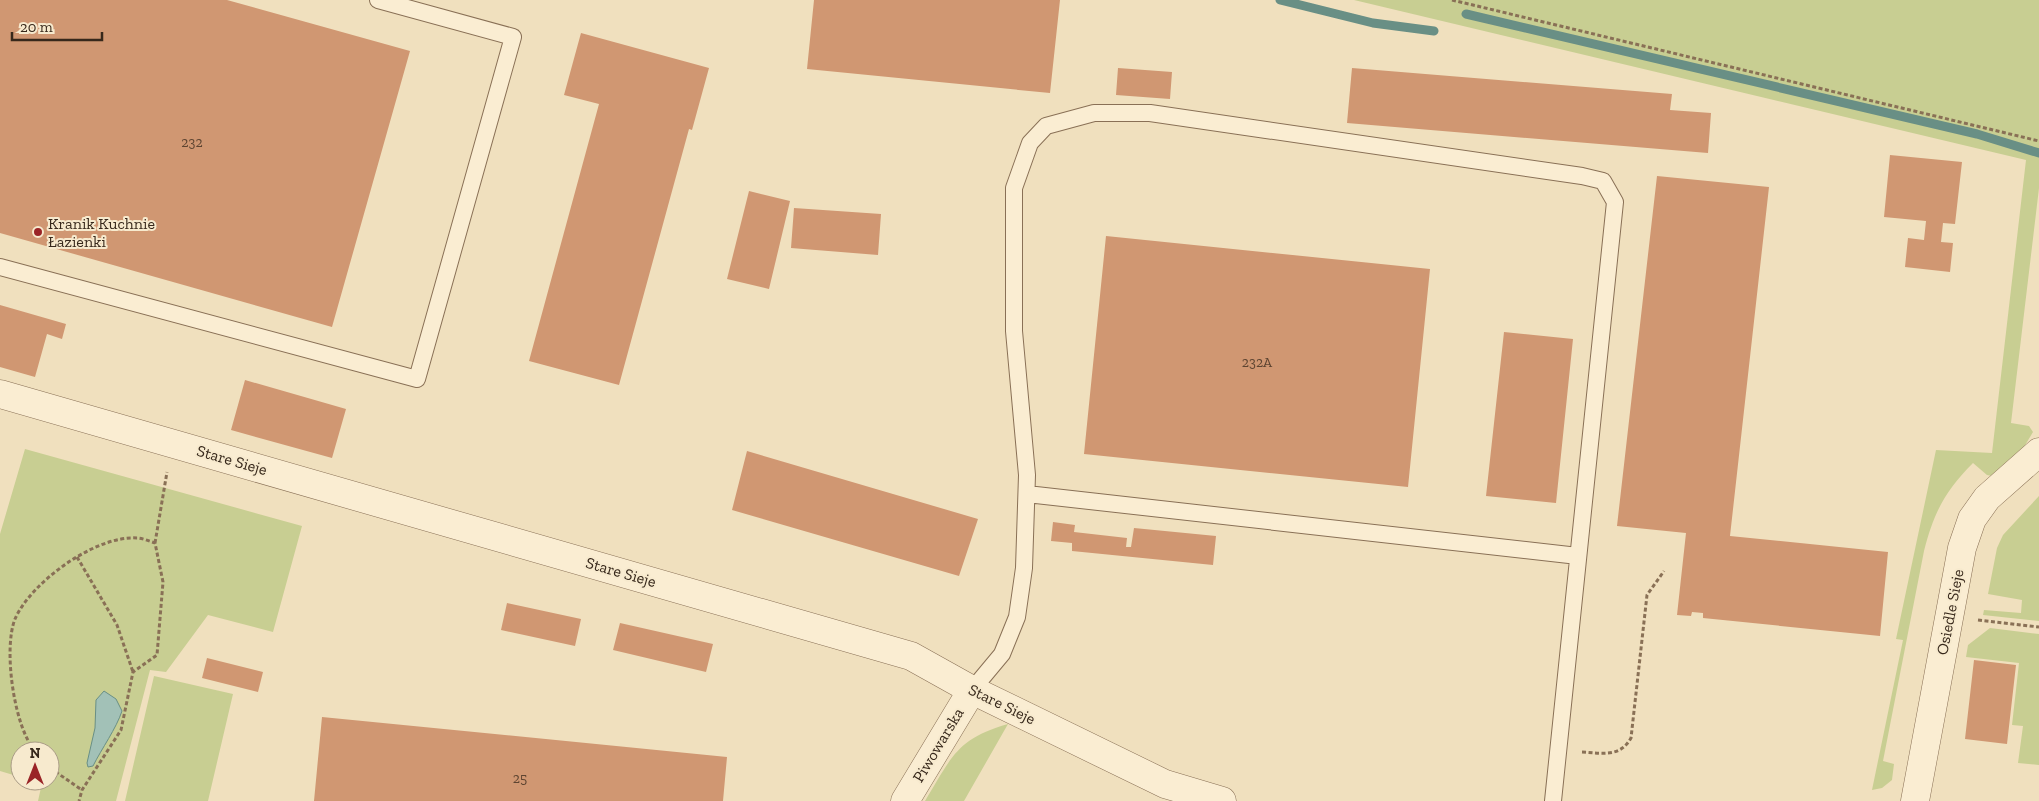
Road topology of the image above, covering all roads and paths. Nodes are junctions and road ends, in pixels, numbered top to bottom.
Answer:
1 (378, 0) edge
2 (1452, 0) edge
3 (2039, 141) edge
4 (0, 267) edge
5 (0, 394) edge
6 (174, 444) junction
7 (2039, 452) edge
8 (1027, 494) junction
9 (155, 543) junction
10 (1578, 556) junction
11 (77, 557) junction
12 (1664, 571) dead end
13 (1980, 610) dead end
14 (2039, 627) edge
15 (134, 672) junction
16 (972, 690) junction
17 (30, 741) edge
18 (1557, 751) junction
19 (60, 775) edge
20 (82, 790) junction
21 (79, 801) edge
22 (905, 801) edge
23 (1222, 801) edge
24 (1552, 801) edge
25 (1914, 801) edge
26 (1922, 801) edge

1 - 4 lane
2 - 3 path
5 - 6 street, Stare Sieje
6 - 9 path
6 - 16 street, Stare Sieje
7 - 25 street, Osiedle Sieje
8 - 10 lane
8 - 10 lane
8 - 16 lane
9 - 11 path
9 - 15 path
10 - 18 lane
11 - 15 path
11 - 17 path
12 - 18 path
13 - 14 path
15 - 20 path
16 - 22 street, Piwowarska
16 - 23 street, Stare Sieje
18 - 24 lane
19 - 20 path
20 - 21 path
25 - 26 street

